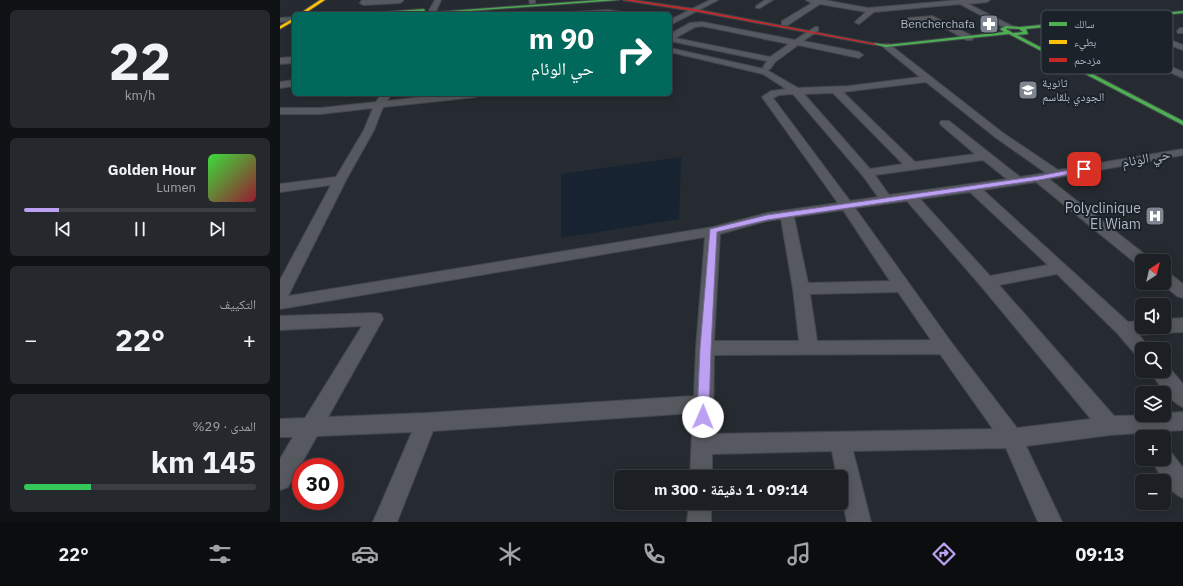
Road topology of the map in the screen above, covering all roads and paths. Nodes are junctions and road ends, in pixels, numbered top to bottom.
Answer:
1 (323, 0) edge
2 (332, 0) edge
3 (365, 0) edge
4 (438, 0) edge
5 (572, 0) edge
6 (617, 0) edge
7 (625, 0) edge
8 (660, 0) edge
9 (715, 0) edge
10 (770, 0) edge
11 (809, 0) edge
12 (926, 0) edge
13 (987, 0) edge
14 (532, 1) edge
15 (635, 1) edge
16 (820, 1) edge
17 (958, 1) edge
18 (400, 2) dead end
19 (935, 5) junction
20 (758, 7) dead end
21 (697, 9) junction
22 (870, 10) junction
23 (304, 12) edge
24 (314, 12) edge
25 (432, 12) edge
26 (612, 12) edge
27 (1183, 12) edge
28 (1173, 13) edge
29 (1183, 16) edge
30 (1173, 17) edge
31 (909, 20) dead end
32 (672, 22) edge
33 (859, 22) dead end
34 (287, 23) edge
35 (785, 23) junction
36 (1041, 28) edge
37 (1041, 29) edge
38 (812, 31) junction
39 (1015, 31) junction
40 (280, 34) edge
41 (965, 36) junction
42 (672, 37) edge
43 (672, 38) edge
44 (798, 42) junction
45 (1041, 44) edge
46 (1173, 44) edge
47 (1041, 45) edge
48 (886, 46) junction
49 (1183, 48) edge
50 (672, 50) edge
51 (859, 55) dead end
52 (292, 60) edge
53 (772, 60) junction
54 (280, 61) edge
55 (1173, 71) edge
56 (766, 72) junction
57 (1094, 74) edge
58 (1100, 74) edge
59 (1183, 76) edge
60 (928, 79) junction
61 (292, 83) edge
62 (280, 85) edge
63 (836, 90) junction
64 (796, 91) junction
65 (445, 96) edge
66 (382, 100) edge
67 (281, 112) edge
68 (1183, 116) edge
69 (945, 123) dead end
70 (1183, 123) edge
71 (1183, 152) edge
72 (985, 156) junction
73 (912, 166) junction
74 (867, 173) junction
75 (1056, 174) junction
76 (1039, 178) junction
77 (340, 180) junction
78 (1018, 181) junction
79 (972, 187) junction
80 (280, 188) edge
81 (910, 196) junction
82 (886, 200) junction
83 (846, 205) junction
84 (787, 214) junction
85 (713, 231) junction
86 (1135, 255) edge
87 (1060, 268) junction
88 (987, 282) junction
89 (1171, 283) edge
90 (901, 286) junction
91 (801, 289) junction
92 (1183, 292) edge
93 (280, 295) edge
94 (280, 303) edge
95 (280, 323) edge
96 (1183, 325) edge
97 (1171, 326) edge
98 (1135, 328) edge
99 (1124, 329) junction
100 (1135, 342) edge
101 (945, 347) junction
102 (705, 348) junction
103 (809, 348) junction
104 (1166, 378) edge
105 (1183, 398) edge
106 (703, 404) junction
107 (1183, 421) edge
108 (426, 422) junction
109 (1110, 426) junction
110 (280, 428) edge
111 (310, 428) junction
112 (1136, 430) edge
113 (1147, 430) edge
114 (1012, 438) junction
115 (840, 441) junction
116 (703, 444) junction
117 (1168, 466) edge
118 (701, 470) edge
119 (280, 479) edge
120 (1183, 487) edge
121 (700, 510) edge
122 (385, 522) edge
123 (699, 522) edge
124 (859, 522) edge
125 (1050, 522) edge

1 - 23 street
2 - 24 street
3 - 18 street
4 - 25 street
5 - 14 street
6 - 25 street
7 - 15 street
8 - 21 street
9 - 21 street
10 - 20 street
11 - 16 street
12 - 19 street
13 - 17 street
14 - 25 street
15 - 21 street
15 - 26 street
16 - 22 street
16 - 35 street
17 - 19 street
17 - 39 street
19 - 22 street
21 - 32 street
21 - 35 street
21 - 38 street
22 - 33 street
27 - 28 street
29 - 30 street
31 - 41 street
34 - 40 street
35 - 38 street
36 - 39 street
37 - 39 street
38 - 41 street
38 - 44 street
38 - 48 street
39 - 41 street
39 - 45 street
39 - 47 street
41 - 48 street
42 - 44 street
43 - 53 street
44 - 51 street
44 - 53 street
46 - 49 street
48 - 60 street
50 - 56 street
52 - 54 street
53 - 56 street
55 - 59 street
56 - 64 street
57 - 70 street
58 - 68 street
60 - 63 street
60 - 75 street
61 - 62 street
63 - 64 street
63 - 73 street
64 - 74 street
64 - 83 street
65 - 66 street
66 - 67 street
66 - 77 street
69 - 72 street
71 - 75 street, حي الوئام
72 - 73 street
72 - 78 street
73 - 74 street
74 - 82 street
75 - 76 street, حي الوئام
76 - 78 street, حي الوئام
76 - 86 street
77 - 80 street
77 - 93 street
78 - 79 street, حي الوئام
79 - 81 street, حي الوئام
79 - 87 street
81 - 82 street, حي الوئام
81 - 88 street
82 - 83 street, حي الوئام
83 - 84 street, حي الوئام
83 - 90 street
84 - 85 street, حي الوئام
84 - 91 street
85 - 94 street, حي الوئام
85 - 102 street
87 - 88 street
87 - 99 street
88 - 109 street
89 - 92 street
90 - 91 street
90 - 101 street
91 - 103 street
95 - 111 street
96 - 97 street
98 - 99 street
99 - 100 street
101 - 103 street
101 - 114 street
102 - 103 street
102 - 106 street
104 - 105 street
106 - 108 street
106 - 116 street
107 - 113 street
108 - 111 street
108 - 122 street
109 - 112 street
109 - 114 street
110 - 111 street
111 - 119 street
114 - 115 street
114 - 125 street
115 - 116 street
115 - 124 street
116 - 118 street
117 - 120 street
121 - 123 street

